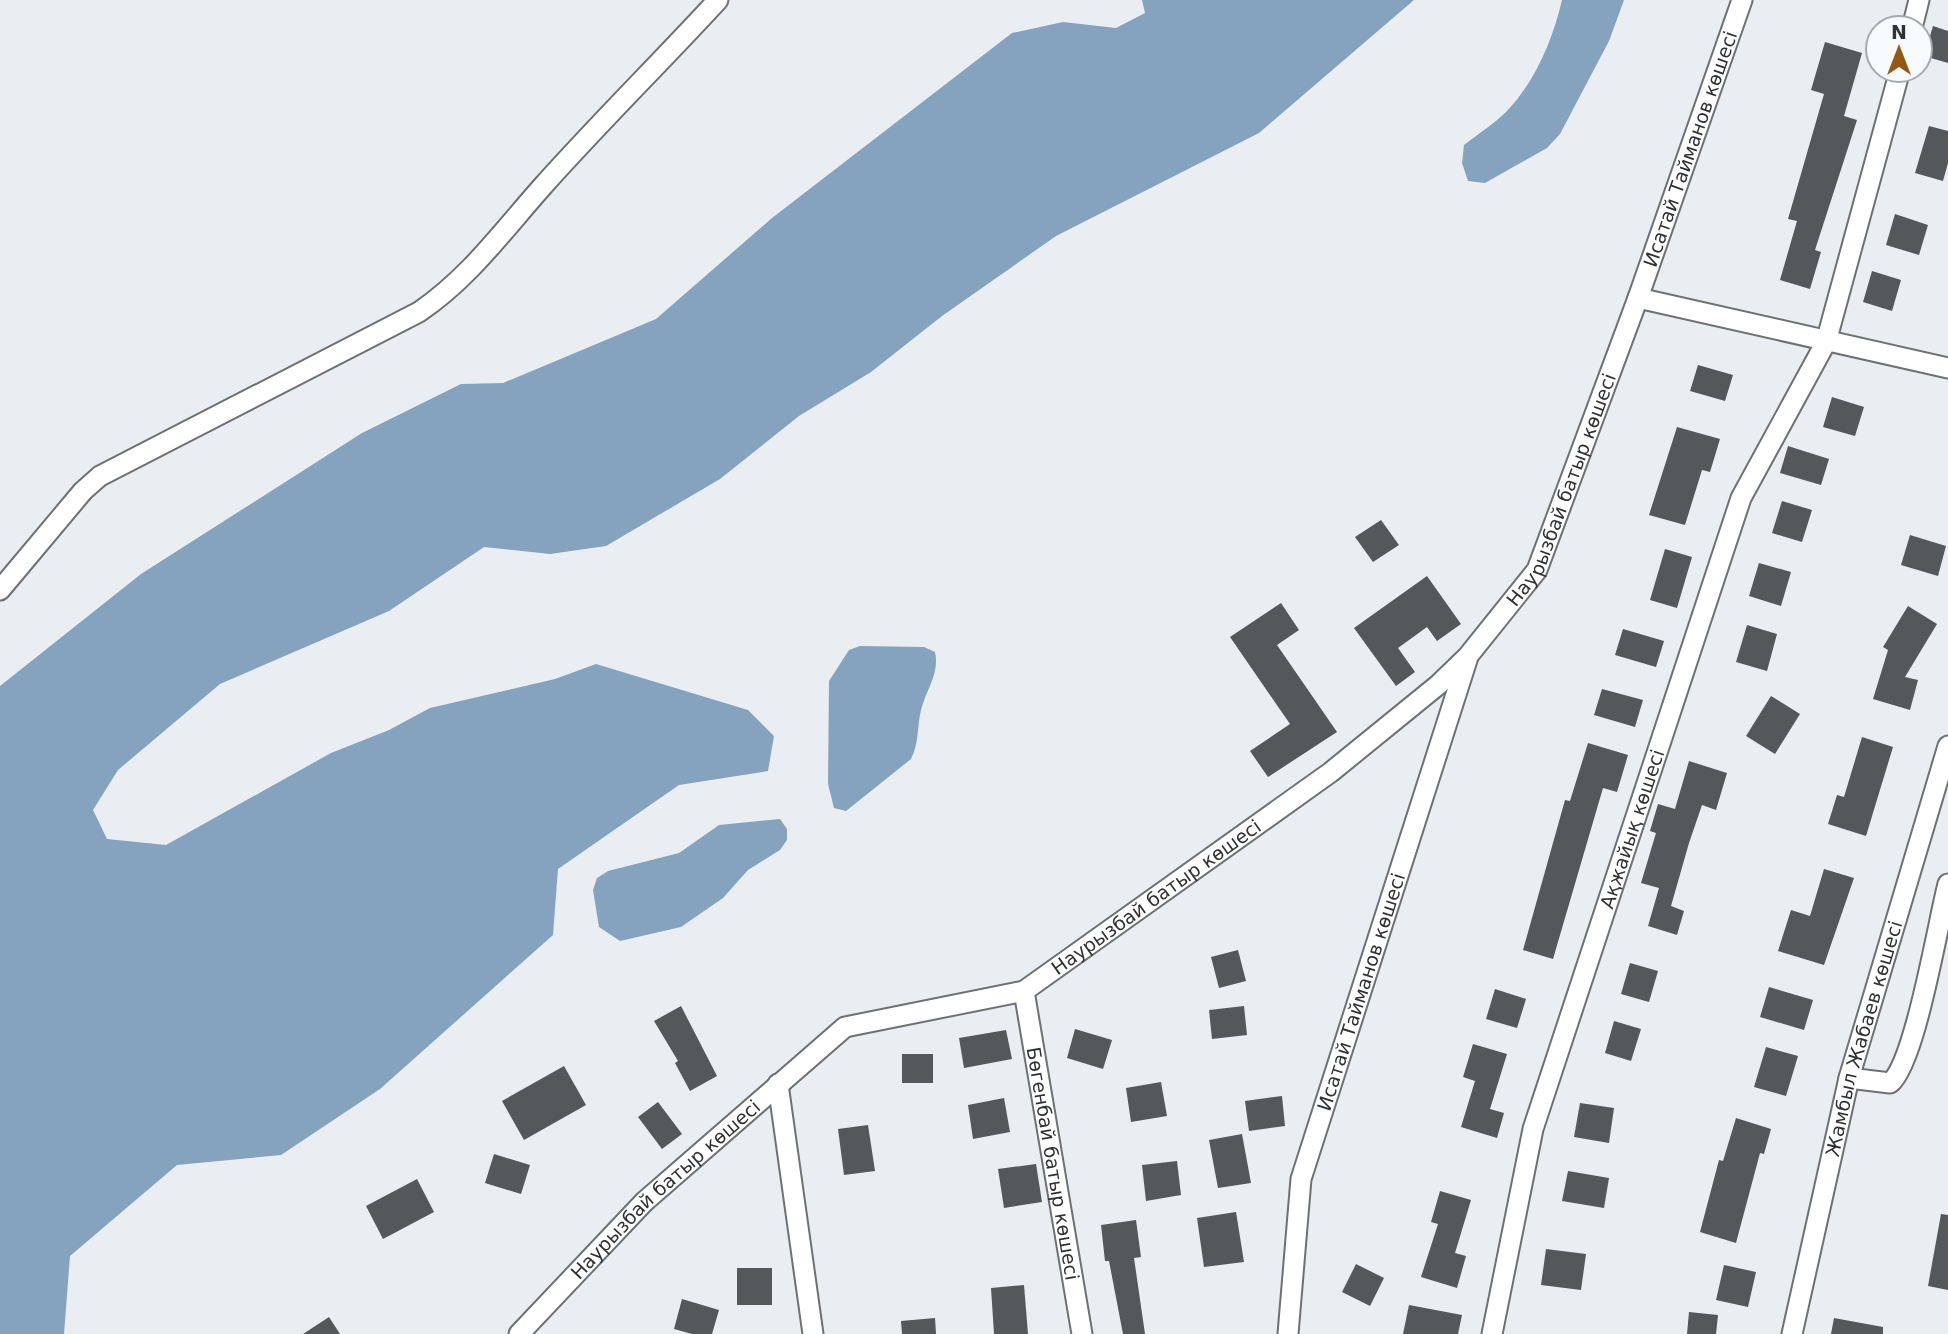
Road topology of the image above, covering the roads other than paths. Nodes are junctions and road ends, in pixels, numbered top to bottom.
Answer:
1 (718, 0) edge
2 (1742, 0) edge
3 (1896, 84) edge
4 (1638, 298) junction
5 (1826, 342) junction
6 (1948, 368) edge
7 (0, 590) edge
8 (1468, 656) junction
9 (1948, 746) edge
10 (1948, 884) edge
11 (1024, 992) junction
12 (1849, 1078) junction
13 (778, 1084) junction
14 (522, 1333) edge
15 (814, 1334) edge
16 (1082, 1334) edge
17 (1288, 1334) edge
18 (1492, 1334) edge
19 (1792, 1334) edge

1 - 7 street
2 - 4 street, Исатай Тайманов көшесі
3 - 5 street, Ақжайық көшесі
4 - 5 street
4 - 8 street, Наурызбай батыр көшесі
5 - 6 street
5 - 18 street, Ақжайық көшесі
8 - 11 street, Наурызбай батыр көшесі
8 - 17 street, Исатай Тайманов көшесі
9 - 12 street, Жамбыл Жабаев көшесі
10 - 12 street
11 - 13 street, Наурызбай батыр көшесі
11 - 16 street, Бөгенбай батыр көшесі
12 - 19 street, Жамбыл Жабаев көшесі
13 - 14 street, Наурызбай батыр көшесі
13 - 15 street

